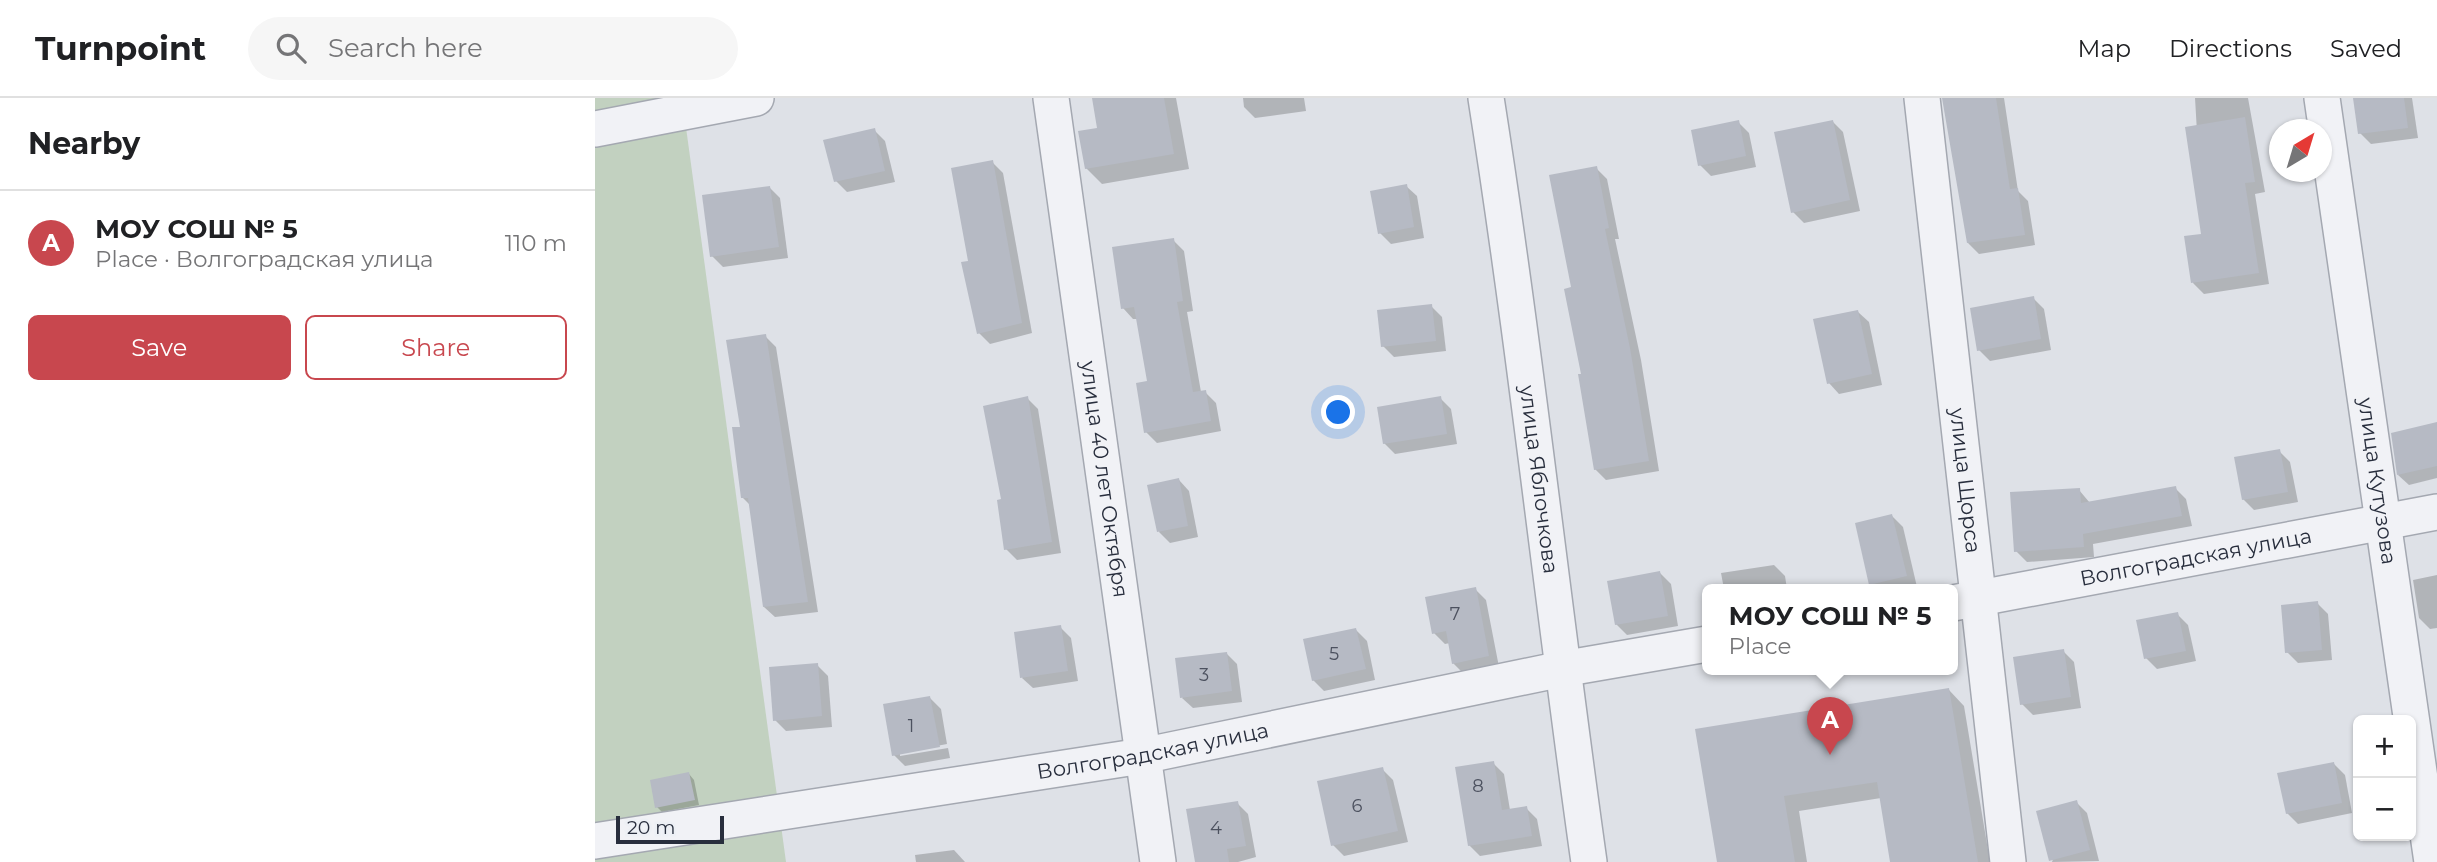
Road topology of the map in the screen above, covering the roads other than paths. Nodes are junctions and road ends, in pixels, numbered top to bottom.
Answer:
1 (756, 98) edge
2 (1051, 98) edge
3 (1486, 98) edge
4 (1922, 98) edge
5 (2322, 98) edge
6 (595, 129) edge
7 (2437, 512) edge
8 (2383, 523) junction
9 (1964, 601) edge
10 (1702, 645) edge
11 (1562, 669) junction
12 (1142, 756) junction
13 (595, 841) edge
14 (1158, 862) edge
15 (1589, 862) edge
16 (2008, 862) edge
17 (2432, 862) edge

1 - 6 street
2 - 12 street, улица 40 лет Октября
3 - 11 street, улица Яблочкова
4 - 9 street, улица Щорса
5 - 8 street, улица Кутузова
7 - 8 street, Волгоградская улица
8 - 9 street, Волгоградская улица
8 - 17 street, улица Кутузова
9 - 16 street, улица Щорса
10 - 11 street, Волгоградская улица
11 - 12 street, Волгоградская улица
11 - 15 street, улица Яблочкова
12 - 13 street, Волгоградская улица
12 - 14 street, улица 40 лет Октября

